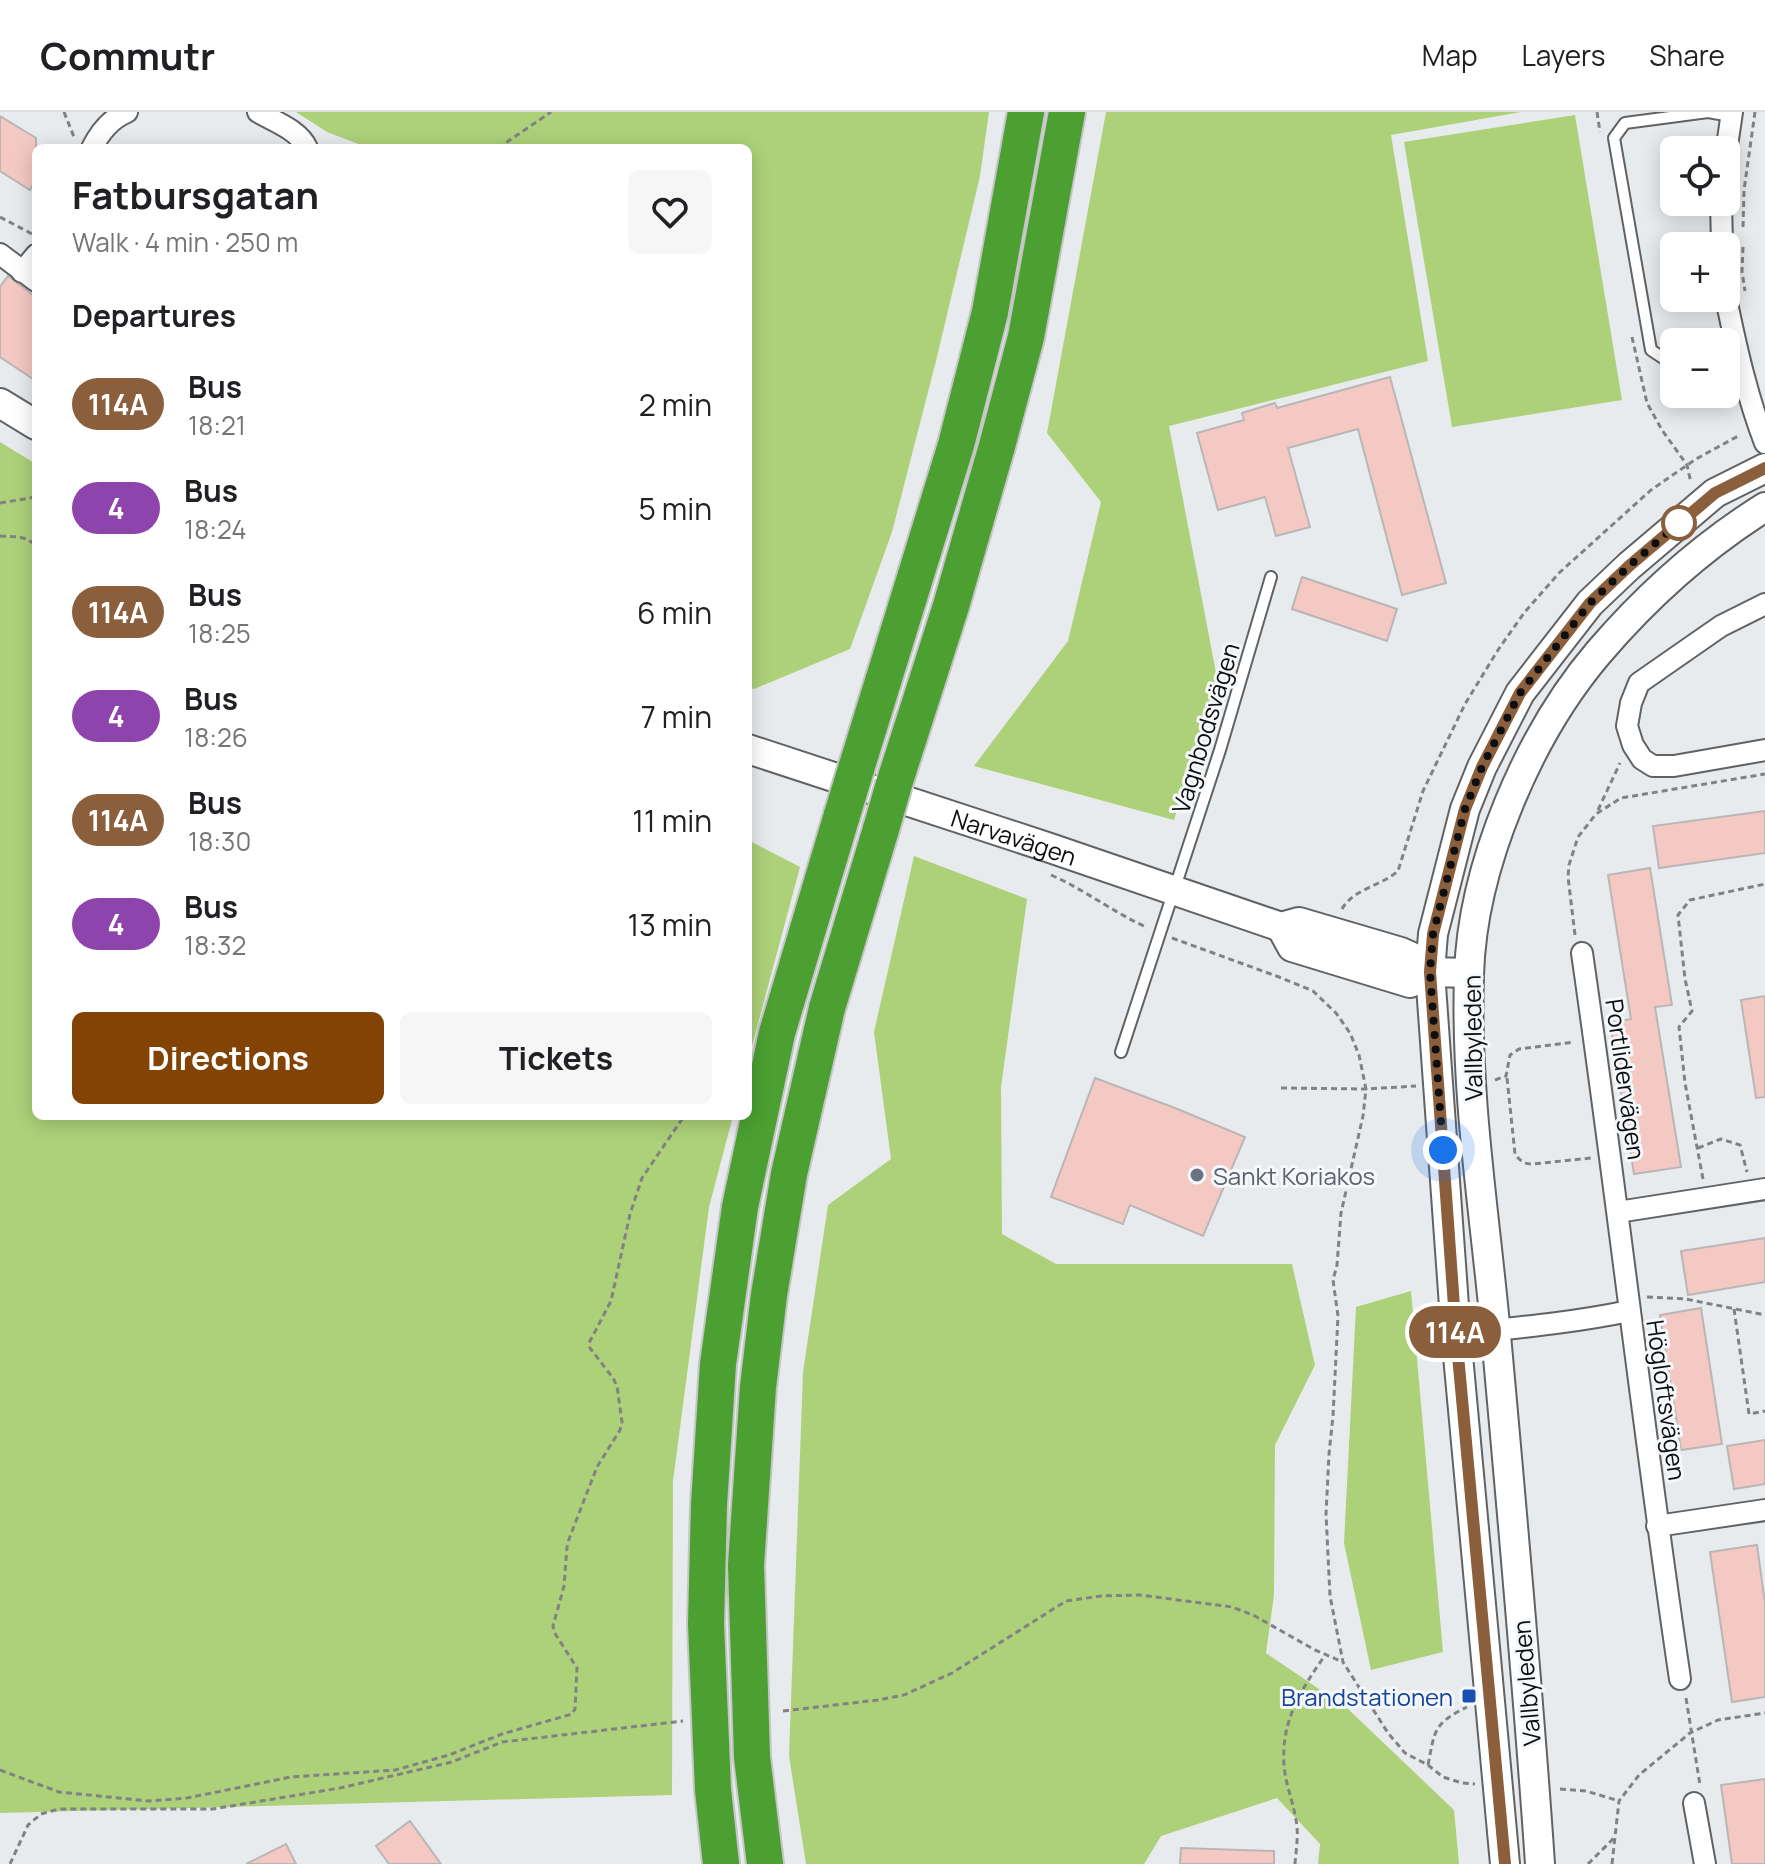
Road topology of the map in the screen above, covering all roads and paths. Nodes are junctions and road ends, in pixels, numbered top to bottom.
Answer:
1 (64, 112) edge
2 (127, 112) edge
3 (258, 112) edge
4 (551, 112) edge
5 (1026, 112) edge
6 (1067, 112) edge
7 (1755, 112) edge
8 (1732, 114) edge
9 (1729, 136) edge
10 (77, 144) edge
11 (95, 144) edge
12 (306, 144) edge
13 (504, 144) edge
14 (0, 217) edge
15 (1743, 231) dead end
16 (32, 234) edge
17 (0, 254) edge
18 (1740, 266) edge
19 (29, 276) edge
20 (1747, 301) dead end
21 (1660, 356) edge
22 (1740, 377) edge
23 (0, 403) edge
24 (32, 423) edge
25 (1765, 443) edge
26 (1687, 465) dead end
27 (1765, 468) edge
28 (1692, 487) dead end
29 (32, 498) edge
30 (0, 503) edge
31 (1765, 507) edge
32 (0, 536) edge
33 (32, 542) edge
34 (1271, 577) dead end
35 (1765, 604) edge
36 (1631, 740) junction
37 (752, 750) edge
38 (1765, 750) edge
39 (1765, 774) edge
40 (1596, 814) junction
41 (1054, 877) dead end
42 (1765, 884) edge
43 (1175, 891) junction
44 (1438, 912) junction
45 (1281, 927) junction
46 (1161, 933) junction
47 (1380, 945) junction
48 (1582, 953) joint
49 (1430, 972) junction
50 (1469, 973) junction
51 (1121, 1052) dead end
52 (1506, 1076) dead end
53 (1281, 1088) dead end
54 (1366, 1089) junction
55 (681, 1120) edge
56 (1698, 1148) junction
57 (1610, 1156) junction
58 (1758, 1190) edge
59 (1706, 1198) junction
60 (1618, 1212) junction
61 (1628, 1306) junction
62 (1734, 1309) junction
63 (1765, 1315) edge
64 (1495, 1330) junction
65 (1456, 1334) junction
66 (1765, 1411) edge
67 (1765, 1510) edge
68 (1657, 1526) junction
69 (1326, 1654) junction
70 (1343, 1662) junction
71 (1680, 1679) joint
72 (1469, 1706) dead end
73 (783, 1711) dead end
74 (1765, 1713) edge
75 (693, 1720) dead end
76 (1690, 1733) junction
77 (1428, 1765) junction
78 (0, 1770) edge
79 (1475, 1784) dead end
80 (1559, 1789) dead end
81 (1619, 1801) junction
82 (1694, 1803) joint
83 (1615, 1837) junction
84 (10, 1864) edge
85 (721, 1864) edge
86 (765, 1864) edge
87 (1295, 1864) edge
88 (1505, 1864) edge
89 (1540, 1864) edge
90 (1588, 1864) edge
91 (1612, 1864) edge
92 (1705, 1864) edge

1 - 10 path
2 - 11 street
3 - 12 street
4 - 13 path
5 - 85 highway, bridge
6 - 86 highway, bridge
7 - 15 path
8 - 9 street
8 - 21 lane
14 - 16 path
17 - 19 street
18 - 20 path
22 - 25 street
23 - 24 main road
26 - 28 path
27 - 44 main road, Vallbyleden
29 - 30 path
31 - 50 main road, Vallbyleden
32 - 33 path
34 - 43 lane, Vagnbodsvägen
35 - 36 street
36 - 38 street
36 - 40 path
37 - 43 main road, Narvavägen
39 - 40 path
40 - 48 path
41 - 46 path
42 - 56 path
43 - 45 main road, Narvavägen
43 - 46 lane, Vagnbodsvägen
44 - 47 main road
44 - 49 main road, Vallbyleden
45 - 47 main road, Narvavägen
45 - 49 main road, Narvavägen
46 - 51 lane, Vagnbodsvägen
46 - 54 path
47 - 49 main road, Narvavägen
48 - 57 street, Portlidervägen
49 - 50 main road, Narvavägen
49 - 65 main road, Vallbyleden
50 - 64 main road, Vallbyleden
52 - 57 path
53 - 54 path
54 - 70 path
55 - 78 path
56 - 58 path
56 - 59 path
57 - 60 street, Portlidervägen
58 - 59 street
59 - 60 street
60 - 61 street, Portlidervägen
61 - 62 path
61 - 64 street, Högloftsvägen
61 - 68 street, Högloftsvägen
62 - 63 path
62 - 66 path
64 - 65 street, Högloftsvägen
64 - 89 main road, Vallbyleden
65 - 88 main road, Vallbyleden
67 - 68 street
68 - 71 street, Högloftsvägen
69 - 70 path
69 - 73 path
69 - 87 path
70 - 77 path
71 - 76 path
72 - 77 path
74 - 76 path
75 - 84 path
76 - 81 path
76 - 82 path
77 - 79 path
80 - 81 path
81 - 83 path
82 - 92 street
83 - 90 path
83 - 91 path

